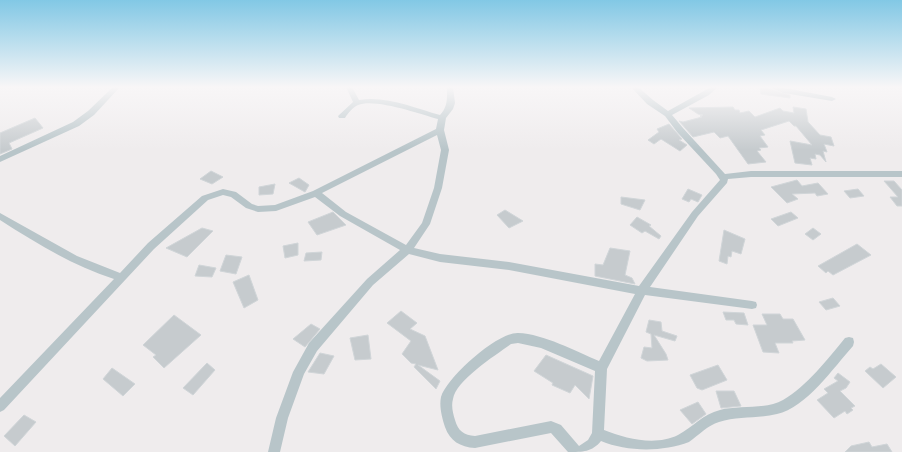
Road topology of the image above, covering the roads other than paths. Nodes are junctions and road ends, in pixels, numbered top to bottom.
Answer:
1 (97, 108) edge
2 (351, 108) edge
3 (404, 108) edge
4 (449, 108) edge
5 (659, 108) edge
6 (679, 108) edge
7 (668, 114) junction
8 (342, 116) dead end
9 (442, 118) junction
10 (440, 130) junction
11 (0, 159) edge
12 (902, 174) edge
13 (723, 177) junction
14 (316, 193) junction
15 (0, 216) edge
16 (407, 250) junction
17 (121, 277) junction
18 (642, 290) junction
19 (752, 305) dead end
20 (849, 342) dead end
21 (601, 368) junction
22 (0, 406) edge
23 (598, 434) junction
24 (274, 452) edge
25 (576, 452) edge
26 (580, 452) edge

1 - 11 street
2 - 8 street
3 - 9 street
4 - 9 street
5 - 7 street
6 - 7 street
7 - 13 street
9 - 10 street
10 - 14 street
10 - 16 street
12 - 13 street
13 - 18 street
14 - 16 street
14 - 17 street
15 - 17 street
16 - 18 street
16 - 24 street
17 - 22 street
18 - 19 street
18 - 21 street
20 - 23 street
21 - 23 street
21 - 25 street
23 - 26 street

